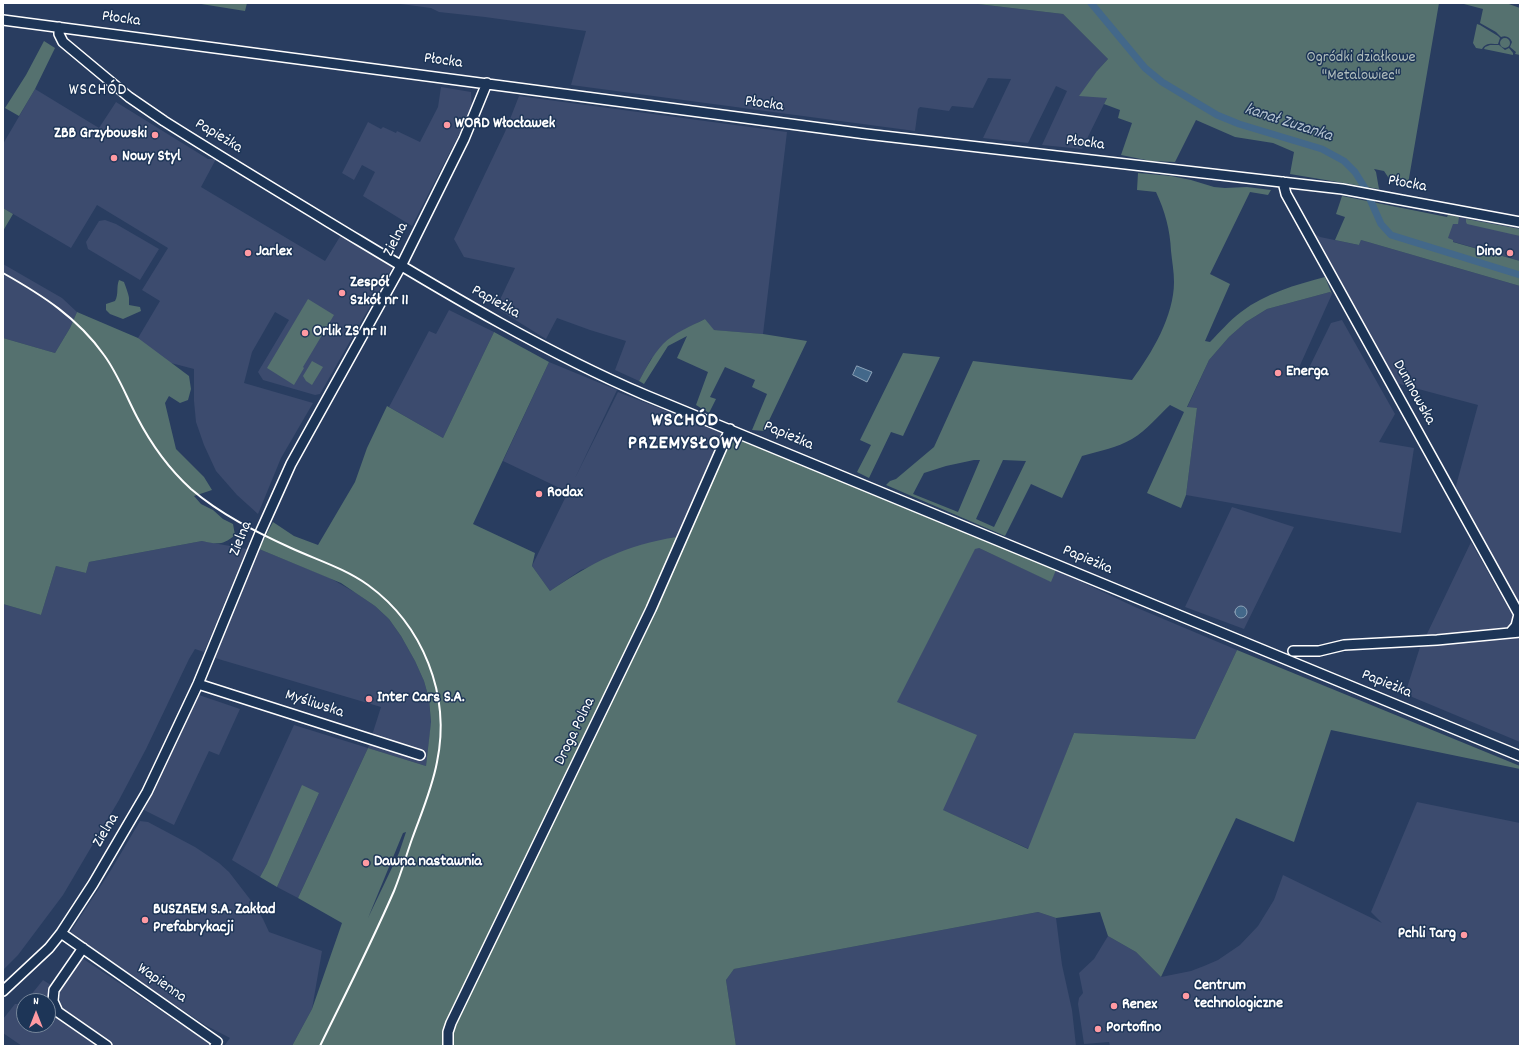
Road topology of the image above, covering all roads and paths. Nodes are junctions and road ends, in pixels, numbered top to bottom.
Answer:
1 (3, 20) edge
2 (59, 27) junction
3 (487, 83) junction
4 (1284, 182) junction
5 (1520, 222) edge
6 (401, 266) junction
7 (730, 429) junction
8 (1519, 615) edge
9 (1520, 632) edge
10 (1510, 633) junction
11 (1293, 651) dead end
12 (198, 684) junction
13 (420, 755) dead end
14 (1520, 756) edge
15 (61, 933) junction
16 (83, 948) junction
17 (3, 991) edge
18 (107, 1046) edge
19 (215, 1046) edge
20 (448, 1046) edge

1 - 2 street, Płocka
2 - 3 street, Płocka
2 - 6 street, Papieżka
3 - 4 street, Płocka
3 - 6 street, Zielna
4 - 5 street, Płocka
4 - 8 street, Duninowska
6 - 7 street, Papieżka
6 - 12 street, Zielna
7 - 14 street, Papieżka
7 - 20 street, Droga Polna
8 - 10 street
9 - 10 street, Papieżka
10 - 11 street, Papieżka
12 - 13 street, Myśliwska
12 - 15 street, Zielna
15 - 16 street, Wapienna
15 - 17 street, Zielna
16 - 18 street
16 - 19 street, Wapienna

